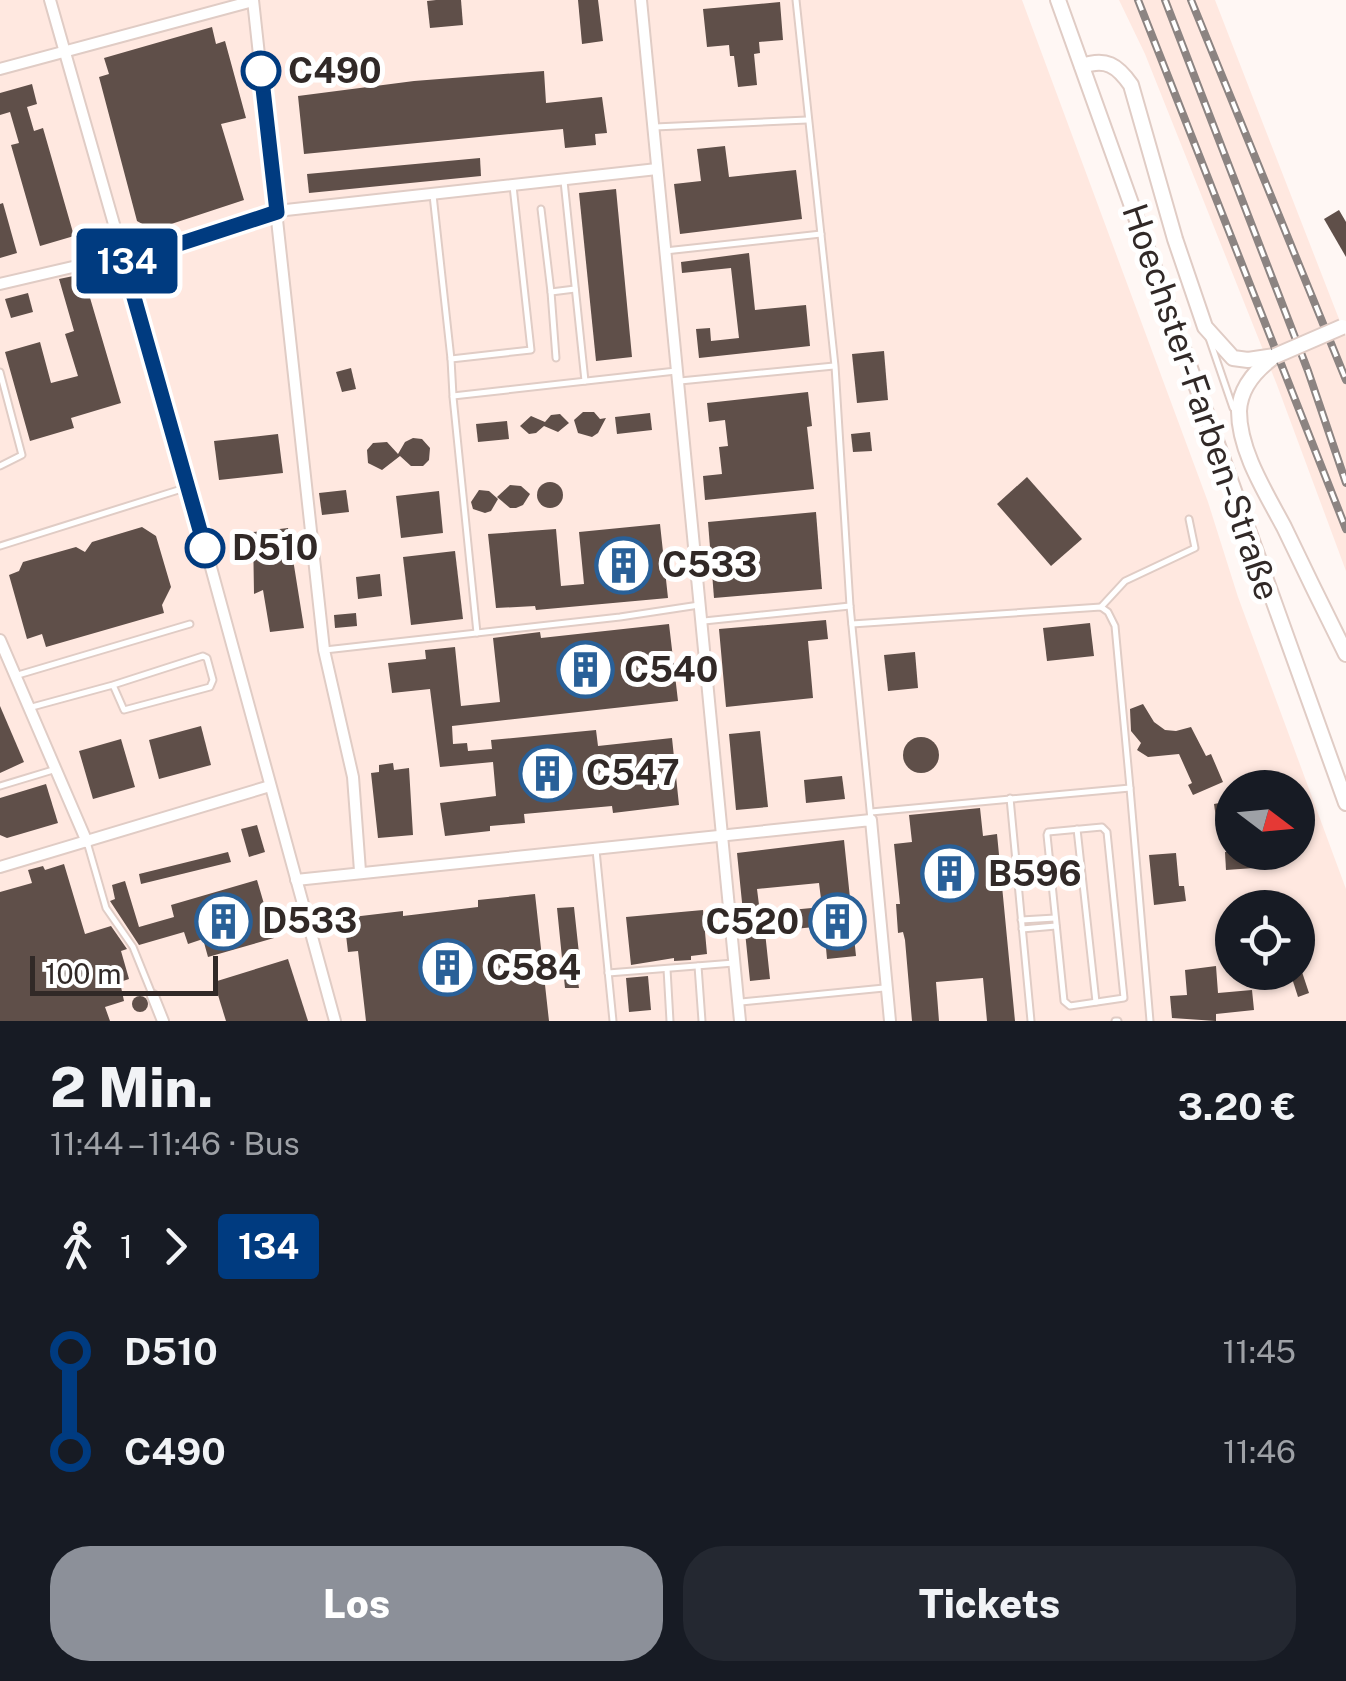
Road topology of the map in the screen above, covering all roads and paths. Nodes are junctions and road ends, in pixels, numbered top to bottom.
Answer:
1 (50, 0) edge
2 (253, 0) edge
3 (640, 0) edge
4 (796, 0) edge
5 (1058, 0) edge
6 (64, 50) junction
7 (1082, 66) junction
8 (0, 69) edge
9 (807, 120) junction
10 (653, 127) junction
11 (657, 169) junction
12 (564, 181) junction
13 (514, 186) junction
14 (433, 195) junction
15 (542, 209) dead end
16 (277, 212) junction
17 (821, 234) junction
18 (665, 251) junction
19 (124, 262) junction
20 (0, 284) edge
21 (575, 289) junction
22 (551, 292) junction
23 (1205, 327) junction
24 (1344, 327) edge
25 (556, 358) dead end
26 (451, 360) junction
27 (1257, 364) junction
28 (835, 366) junction
29 (0, 372) edge
30 (677, 376) junction
31 (585, 380) junction
32 (453, 396) junction
33 (1242, 434) junction
34 (0, 466) edge
35 (188, 487) junction
36 (1189, 520) dead end
37 (0, 546) edge
38 (699, 605) junction
39 (850, 606) junction
40 (1101, 607) junction
41 (701, 622) junction
42 (190, 624) dead end
43 (852, 624) junction
44 (478, 633) junction
45 (0, 640) edge
46 (324, 650) junction
47 (1346, 654) edge
48 (16, 676) junction
49 (113, 685) junction
50 (29, 708) junction
51 (1329, 758) junction
52 (56, 769) junction
53 (1346, 773) edge
54 (0, 786) edge
55 (270, 786) junction
56 (1130, 788) junction
57 (1010, 798) junction
58 (1346, 803) edge
59 (871, 816) junction
60 (1077, 829) junction
61 (722, 836) junction
62 (87, 842) junction
63 (596, 848) junction
64 (0, 868) edge
65 (360, 872) junction
66 (296, 880) junction
67 (1055, 918) junction
68 (1021, 920) junction
69 (1056, 926) junction
70 (1022, 929) junction
71 (734, 963) junction
72 (698, 966) junction
73 (667, 968) junction
74 (608, 973) junction
75 (887, 988) junction
76 (153, 996) joint
77 (738, 1002) junction
78 (1096, 1002) junction
79 (163, 1021) edge
80 (335, 1021) edge
81 (613, 1021) edge
82 (670, 1021) edge
83 (702, 1021) edge
84 (740, 1021) edge
85 (890, 1021) edge
86 (1030, 1021) edge
87 (1150, 1021) edge

1 - 6 street
2 - 6 street
2 - 16 street
3 - 10 street
4 - 9 lane
5 - 7 main road, Hoechster-Farben-Straße
6 - 8 street
6 - 19 street
7 - 23 main road
7 - 51 main road, Hoechster-Farben-Straße
9 - 10 lane
9 - 17 lane
10 - 11 street
11 - 12 street
11 - 18 street
12 - 13 street
12 - 21 lane
13 - 14 street
13 - 26 lane
14 - 16 street
14 - 26 lane
15 - 22 lane
16 - 19 street
16 - 46 street
17 - 18 lane
17 - 28 lane
18 - 30 street
19 - 20 street
19 - 35 street
21 - 22 lane
21 - 31 lane
22 - 25 lane
23 - 27 main road
23 - 33 lane
24 - 27 main road, bridge
26 - 32 lane
27 - 33 main road
28 - 30 lane
28 - 39 lane
29 - 34 lane
30 - 31 lane
30 - 38 street
31 - 32 lane
32 - 44 lane
33 - 47 main road
35 - 37 lane
35 - 55 street
36 - 40 lane
38 - 41 street
38 - 44 lane
39 - 41 lane
39 - 43 lane
40 - 43 lane
40 - 56 lane
41 - 61 street
42 - 48 lane
43 - 59 lane
44 - 46 lane
45 - 48 street
46 - 65 street
48 - 50 street
49 - 49 lane
49 - 50 lane
50 - 52 street
51 - 53 main road
51 - 58 main road, Hoechster-Farben-Straße
52 - 54 lane
52 - 62 street
55 - 62 street
55 - 66 street
56 - 57 lane
56 - 87 lane
57 - 59 lane
57 - 68 lane
59 - 61 street
59 - 75 street
60 - 67 lane
60 - 78 lane
60 - 78 lane
61 - 63 street
61 - 71 street
62 - 64 street
62 - 76 lane
63 - 65 street
63 - 74 lane
65 - 66 street
66 - 80 street
67 - 68 lane
67 - 69 lane
68 - 70 lane
69 - 70 lane
69 - 78 lane
70 - 86 lane
71 - 72 lane
71 - 77 street
72 - 73 lane
72 - 83 lane
73 - 74 lane
73 - 82 lane
74 - 81 lane
75 - 77 lane
75 - 85 street
76 - 79 street
77 - 84 street

